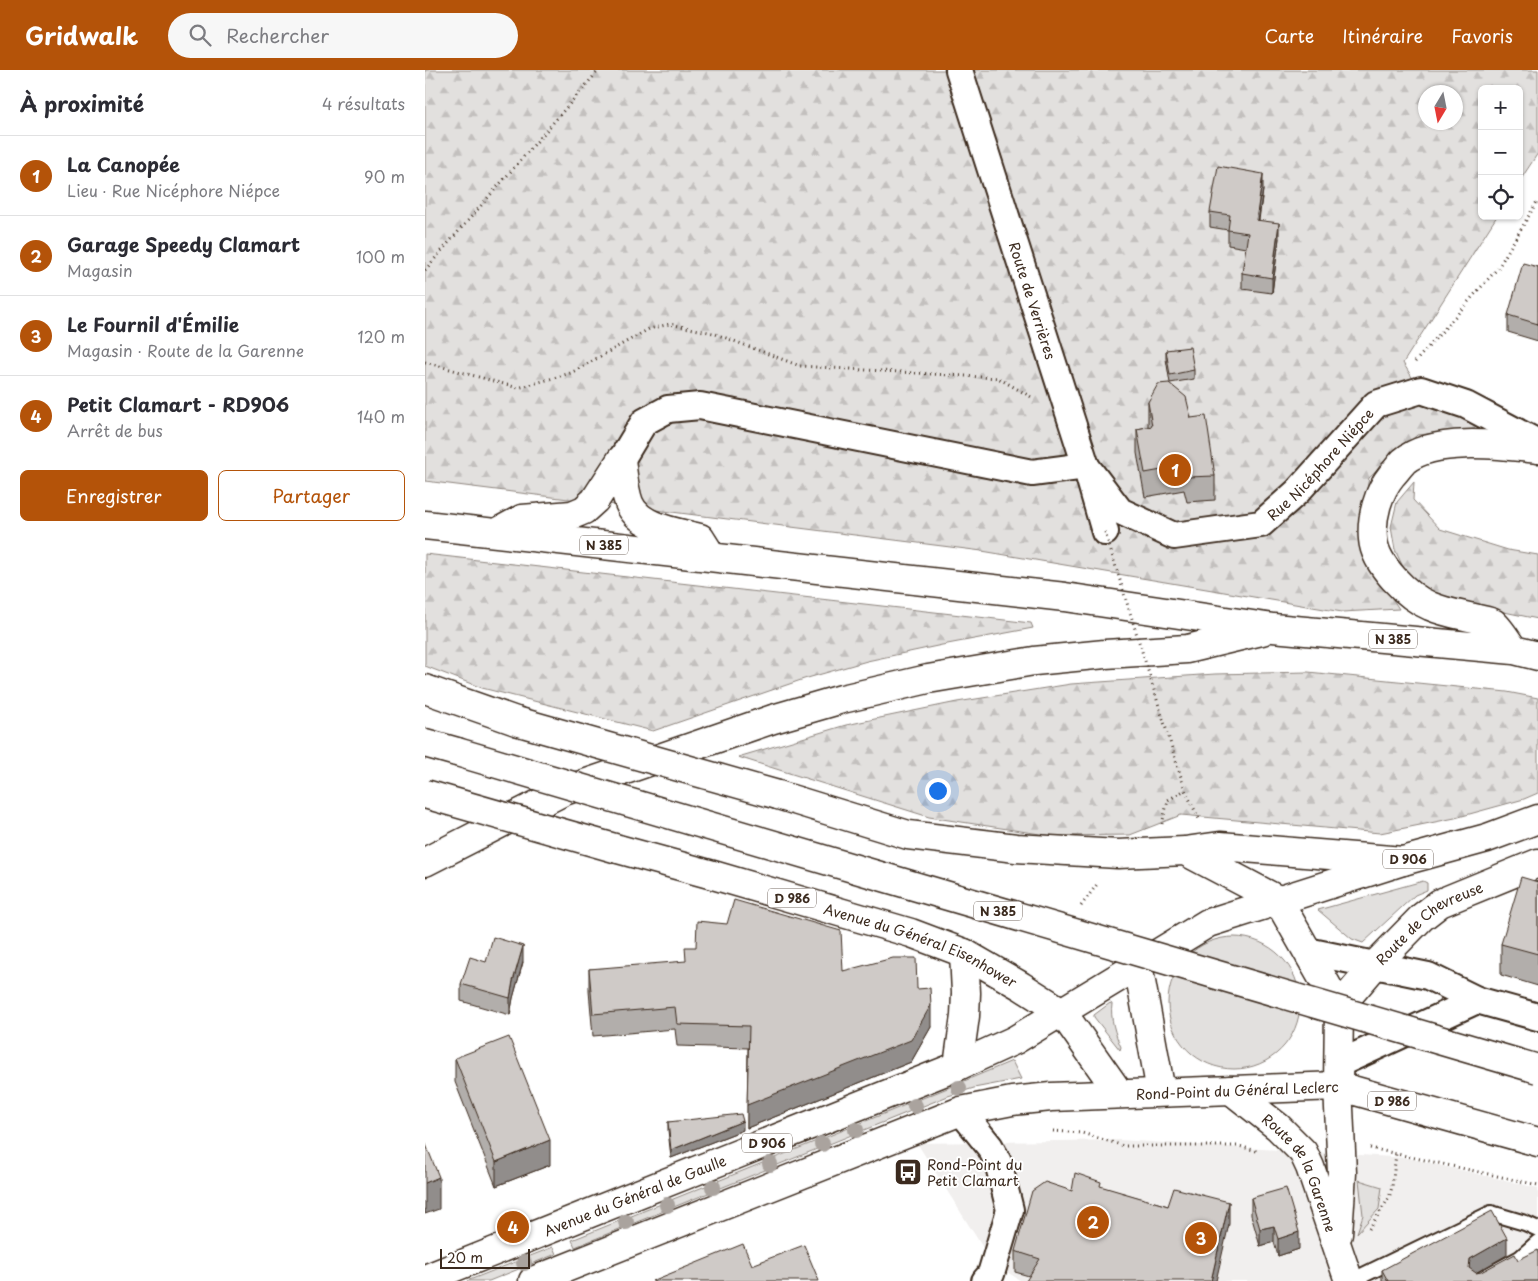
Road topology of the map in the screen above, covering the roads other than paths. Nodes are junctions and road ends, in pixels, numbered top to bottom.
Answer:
1 (959, 70) edge
2 (1538, 443) edge
3 (1538, 450) edge
4 (621, 460) junction
5 (1086, 466) junction
6 (425, 525) edge
7 (1105, 532) road end
8 (496, 534) junction
9 (712, 557) junction
10 (1273, 628) junction
11 (1526, 653) edge
12 (425, 689) edge
13 (425, 743) edge
14 (425, 794) edge
15 (1538, 819) edge
16 (1185, 851) junction
17 (1403, 861) junction
18 (425, 862) edge
19 (1538, 863) edge
20 (1278, 900) junction
21 (1307, 951) junction
22 (963, 954) junction
23 (1138, 965) junction
24 (1375, 965) junction
25 (1477, 1000) junction
26 (1339, 1007) junction
27 (1062, 1012) junction
28 (1538, 1018) edge
29 (958, 1066) junction
30 (1538, 1069) edge
31 (1338, 1075) junction
32 (1231, 1090) junction
33 (1161, 1092) junction
34 (1119, 1093) junction
35 (961, 1111) junction
36 (1538, 1142) edge
37 (1538, 1229) edge
38 (1538, 1242) edge
39 (1345, 1267) edge
40 (425, 1279) edge
41 (534, 1281) edge
42 (985, 1281) edge
43 (1477, 1281) edge

1 - 5 street, Route de Verrières
2 - 5 street, Rue Nicéphore Niépce
3 - 11 main road
4 - 5 street
4 - 8 main road
4 - 9 main road
5 - 7 street, Route de Verrières
6 - 8 main road, N 385
8 - 9 main road, N 385
9 - 10 main road, N 385
10 - 11 main road, N 385
10 - 18 main road
12 - 16 main road, bridge
13 - 30 main road, N 385, bridge
14 - 22 main road, Avenue du Général Eisenhower / D 986, bridge
15 - 17 main road, D 906
16 - 17 main road
16 - 20 main road
17 - 20 main road, D 906
19 - 24 main road, Route de Chevreuse
20 - 21 main road
20 - 23 main road
21 - 24 street
21 - 26 main road
22 - 27 main road, Avenue du Général Eisenhower / D 986
22 - 29 main road
23 - 27 main road
23 - 33 main road
24 - 25 street
24 - 26 main road, Route de Chevreuse
25 - 28 street
25 - 31 street
26 - 31 main road, Rond-Point du Général Leclerc
27 - 29 main road, Avenue du Général de Gaulle
27 - 34 main road, Avenue du Général Eisenhower / D 986
29 - 40 main road, Avenue du Général de Gaulle / D 906
31 - 32 main road, Rond-Point du Général Leclerc / D 986
31 - 36 main road, D 986
31 - 39 main road, Route de la Garenne
32 - 33 main road, Rond-Point du Général Leclerc / D 986
32 - 39 main road, Route de la Garenne
33 - 34 main road, Rond-Point du Général Leclerc / D 986
34 - 35 main road, Rond-Point du Général Leclerc
35 - 41 main road
35 - 42 street
37 - 39 lane
38 - 43 lane

